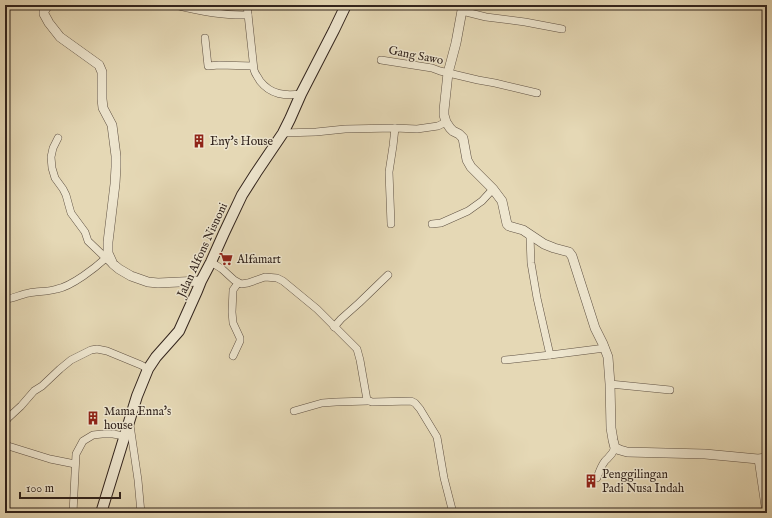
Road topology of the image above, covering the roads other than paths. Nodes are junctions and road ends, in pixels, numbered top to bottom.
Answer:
1 (48, 5) edge
2 (175, 5) edge
3 (247, 5) edge
4 (346, 5) edge
5 (463, 8) edge
6 (248, 15) junction
7 (562, 29) dead end
8 (205, 38) dead end
9 (380, 60) dead end
10 (253, 66) junction
11 (448, 73) junction
12 (537, 93) dead end
13 (301, 94) junction
14 (446, 122) junction
15 (395, 128) junction
16 (282, 133) junction
17 (58, 138) dead end
18 (493, 189) junction
19 (390, 224) dead end
20 (432, 224) dead end
21 (530, 236) junction
22 (110, 261) junction
23 (211, 262) junction
24 (388, 275) dead end
25 (201, 280) junction
26 (238, 283) junction
27 (5, 299) edge
28 (334, 327) junction
29 (605, 348) junction
30 (550, 355) junction
31 (233, 356) dead end
32 (505, 360) dead end
33 (148, 369) junction
34 (610, 384) junction
35 (670, 390) dead end
36 (368, 401) junction
37 (294, 411) dead end
38 (129, 421) junction
39 (5, 422) edge
40 (124, 436) junction
41 (5, 444) edge
42 (615, 448) junction
43 (762, 459) edge
44 (75, 464) junction
45 (597, 478) dead end
46 (73, 513) edge
47 (101, 513) edge
48 (141, 513) edge
49 (453, 513) edge
50 (766, 513) edge

1 - 22 street
2 - 6 street
3 - 6 street
4 - 13 main road, Jalan Alfons Nisnoni
5 - 7 street
5 - 11 street
6 - 10 street
8 - 10 street
9 - 11 street, Gang Sawo
10 - 13 street
11 - 12 street, Gang Sawo
11 - 14 street
13 - 16 main road, Jalan Alfons Nisnoni
14 - 15 street
14 - 18 street
15 - 16 street
15 - 19 street
16 - 23 main road, Jalan Alfons Nisnoni
17 - 22 street
18 - 20 street
18 - 21 street
21 - 29 street
21 - 30 street
22 - 25 street
22 - 27 street
23 - 25 main road, Jalan Alfons Nisnoni
23 - 26 street
24 - 28 street
25 - 33 main road, Jalan Alfons Nisnoni
26 - 28 street
26 - 31 street
28 - 36 street
29 - 30 street
29 - 34 street
30 - 32 street
33 - 38 main road, Jalan Alfons Nisnoni
33 - 39 street
34 - 35 street
34 - 42 street
36 - 37 street
36 - 49 street
38 - 40 main road, Jalan Alfons Nisnoni
38 - 48 street
40 - 44 street
40 - 47 main road, Jalan Alfons Nisnoni
41 - 44 street
42 - 43 street
42 - 45 street
43 - 50 street
44 - 46 street

